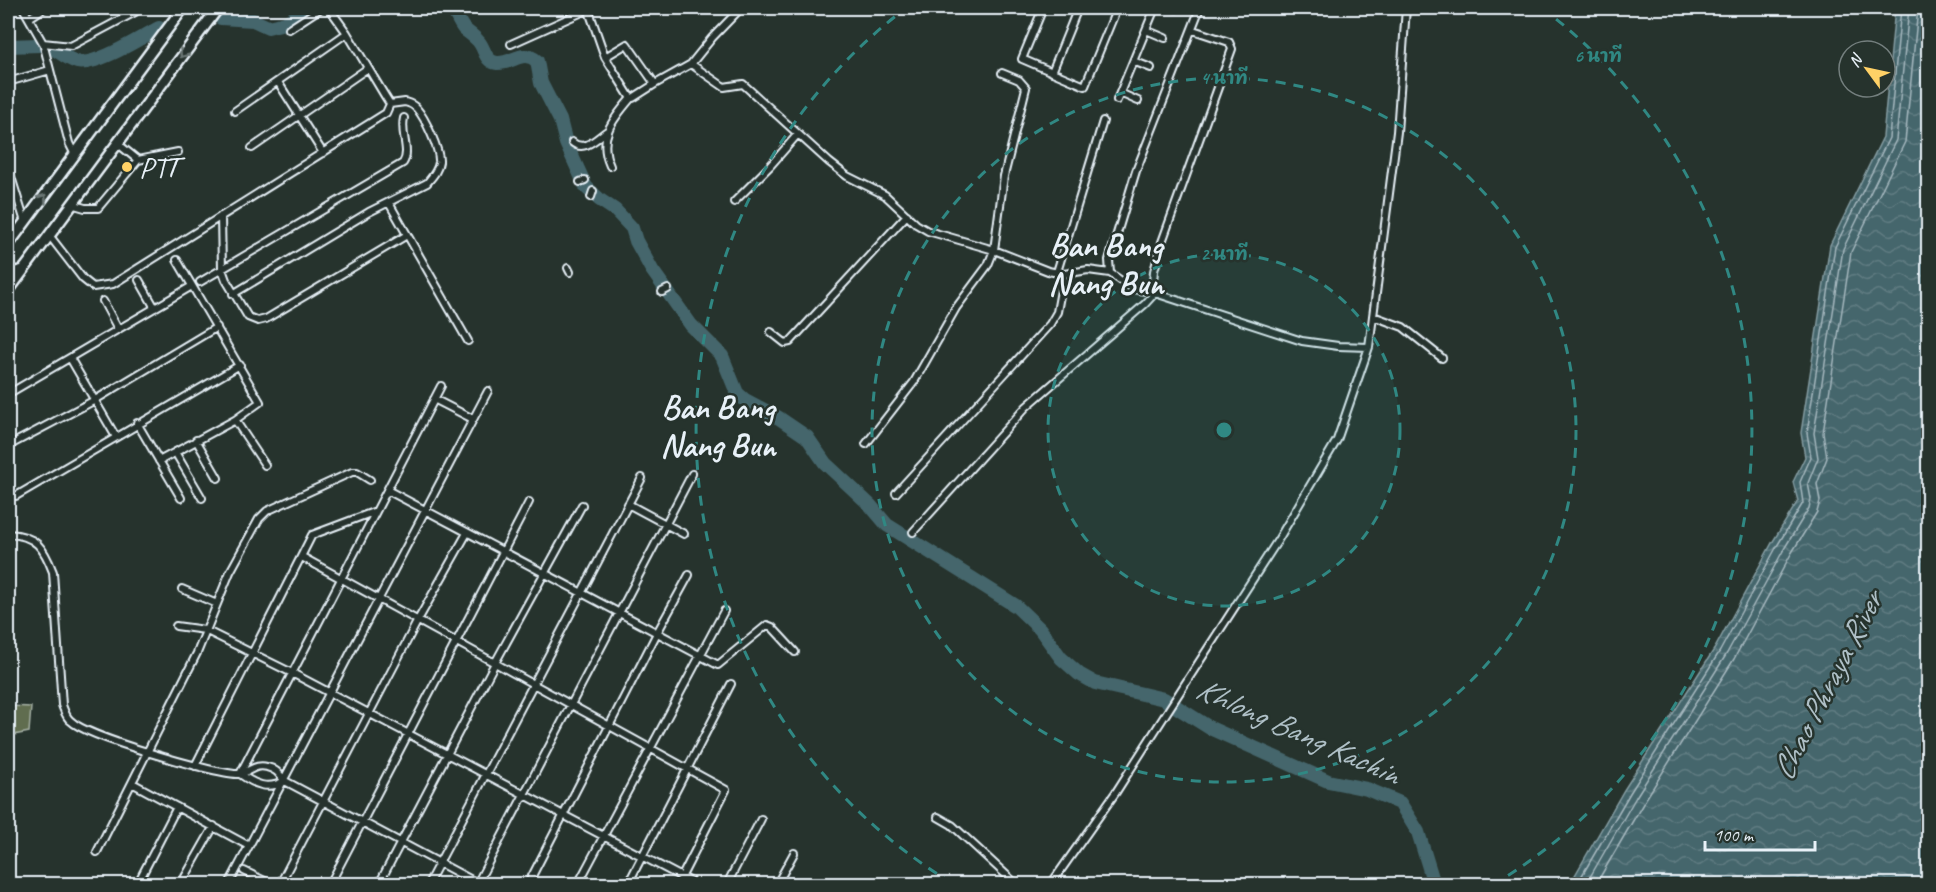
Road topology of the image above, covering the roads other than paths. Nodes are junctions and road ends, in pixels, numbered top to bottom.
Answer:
1 (23, 8) edge
2 (44, 8) edge
3 (183, 8) edge
4 (218, 8) edge
5 (321, 8) edge
6 (329, 8) edge
7 (589, 8) edge
8 (741, 8) edge
9 (1043, 8) edge
10 (1078, 8) edge
11 (1117, 8) edge
12 (1155, 8) edge
13 (1200, 8) edge
14 (1406, 8) edge
15 (135, 12) dead end
16 (29, 18) junction
17 (289, 29) dead end
18 (1146, 30) junction
19 (1193, 30) junction
20 (347, 33) junction
21 (1165, 38) dead end
22 (44, 43) junction
23 (511, 44) dead end
24 (605, 57) junction
25 (1133, 61) junction
26 (691, 64) junction
27 (368, 68) junction
28 (1151, 68) dead end
29 (50, 70) junction
30 (1052, 72) junction
31 (1002, 73) dead end
32 (8, 82) edge
33 (278, 82) junction
34 (655, 84) junction
35 (1120, 93) junction
36 (631, 98) junction
37 (1117, 100) dead end
38 (1138, 100) dead end
39 (390, 105) junction
40 (236, 111) dead end
41 (299, 116) junction
42 (404, 118) dead end
43 (1103, 121) dead end
44 (609, 129) junction
45 (798, 134) junction
46 (572, 142) dead end
47 (117, 143) junction
48 (252, 148) dead end
49 (178, 152) dead end
50 (323, 153) junction
51 (75, 155) junction
52 (138, 160) junction
53 (610, 165) dead end
54 (8, 167) edge
55 (734, 202) dead end
56 (389, 203) junction
57 (71, 204) junction
58 (907, 215) junction
59 (221, 216) junction
60 (25, 222) junction
61 (49, 235) junction
62 (407, 235) junction
63 (8, 245) edge
64 (994, 250) junction
65 (177, 260) dead end
66 (222, 268) junction
67 (8, 270) edge
68 (23, 270) junction
69 (1061, 273) junction
70 (1110, 273) junction
71 (139, 280) dead end
72 (200, 282) dead end
73 (192, 286) junction
74 (8, 291) edge
75 (1153, 293) junction
76 (233, 294) junction
77 (104, 301) dead end
78 (155, 308) junction
79 (1373, 316) junction
80 (217, 327) junction
81 (118, 329) junction
82 (771, 332) dead end
83 (468, 341) dead end
84 (1369, 346) junction
85 (70, 358) junction
86 (1442, 358) dead end
87 (240, 365) junction
88 (441, 386) dead end
89 (488, 391) dead end
90 (8, 393) edge
91 (434, 399) junction
92 (95, 400) junction
93 (473, 419) junction
94 (235, 420) junction
95 (137, 423) junction
96 (116, 437) junction
97 (196, 440) junction
98 (866, 444) dead end
99 (8, 446) edge
100 (175, 452) junction
101 (159, 461) junction
102 (264, 465) dead end
103 (692, 474) dead end
104 (218, 478) dead end
105 (642, 478) dead end
106 (370, 480) dead end
107 (387, 490) junction
108 (896, 493) dead end
109 (8, 494) edge
110 (181, 498) dead end
111 (202, 498) dead end
112 (529, 502) dead end
113 (628, 504) junction
114 (582, 505) dead end
115 (425, 510) junction
116 (376, 511) junction
117 (665, 524) junction
118 (913, 532) dead end
119 (467, 533) junction
120 (8, 534) edge
121 (684, 534) dead end
122 (503, 552) junction
123 (302, 557) junction
124 (544, 573) junction
125 (689, 575) dead end
126 (340, 578) junction
127 (182, 589) dead end
128 (581, 593) junction
129 (380, 599) junction
130 (217, 604) junction
131 (724, 611) dead end
132 (619, 613) junction
133 (418, 620) junction
134 (176, 626) dead end
135 (205, 630) junction
136 (657, 633) junction
137 (456, 641) junction
138 (795, 652) dead end
139 (252, 654) junction
140 (700, 656) junction
141 (495, 663) junction
142 (292, 673) junction
143 (534, 684) junction
144 (730, 684) dead end
145 (330, 693) junction
146 (572, 705) junction
147 (369, 714) junction
148 (610, 726) junction
149 (408, 734) junction
150 (649, 748) junction
151 (147, 751) junction
152 (447, 755) junction
153 (195, 766) junction
154 (688, 769) junction
155 (240, 774) junction
156 (486, 775) junction
157 (285, 781) junction
158 (132, 783) junction
159 (525, 795) junction
160 (323, 802) junction
161 (177, 807) junction
162 (563, 816) junction
163 (938, 817) dead end
164 (761, 819) dead end
165 (362, 823) junction
166 (214, 826) junction
167 (603, 836) junction
168 (400, 843) junction
169 (249, 846) junction
170 (97, 852) dead end
171 (794, 853) dead end
172 (642, 857) junction
173 (439, 864) junction
174 (244, 871) dead end
175 (141, 877) dead end
176 (681, 877) junction
177 (478, 884) edge
178 (181, 885) edge
179 (229, 885) edge
180 (271, 885) edge
181 (280, 885) edge
182 (330, 885) edge
183 (379, 885) edge
184 (428, 885) edge
185 (528, 885) edge
186 (578, 885) edge
187 (628, 885) edge
188 (678, 885) edge
189 (695, 885) edge
190 (727, 885) edge
191 (777, 885) edge
192 (1016, 885) edge
193 (1051, 885) edge

1 - 16 street
2 - 16 street
3 - 51 main road
4 -> 47 main road
5 - 17 street
6 - 20 street
7 - 23 street
7 - 24 street
8 - 26 street
9 - 30 street
10 - 30 street
11 - 30 street
12 - 18 street
13 - 19 street
14 - 79 street
15 - 22 street
16 - 22 street
18 - 21 street
18 - 25 street
19 - 70 street
19 - 75 street
20 - 27 street
20 - 33 street
22 - 29 street
24 - 34 street
24 - 36 street
25 - 28 street
25 - 35 street
26 - 34 street
26 - 45 street
27 - 39 street
27 - 41 street
29 - 32 street
29 - 51 street
31 - 64 street
33 - 40 street
33 - 41 street
34 - 36 street
35 - 37 street
35 - 38 street
36 - 44 street
39 - 50 street
39 - 56 street
41 - 48 street
41 - 50 street
42 - 66 street
43 - 69 street
44 - 46 street
44 - 53 street
45 - 55 street
45 - 58 street
47 - 52 street
47 - 57 main road
49 - 52 street
50 - 59 street
60 -> 51 main road
52 - 57 street
54 - 60 street
56 - 62 street
56 - 76 street
57 - 61 main road
58 - 64 street
58 - 82 street
59 - 61 street
59 - 66 street
60 - 63 main road
61 - 68 main road
62 - 76 street
62 - 83 street
64 - 69 street
64 - 98 street
65 - 73 street
66 - 72 street
66 - 76 street
67 - 68 main road
68 - 74 main road
69 - 70 street
69 - 108 street
70 - 75 street
71 - 78 street
73 - 78 street
73 - 80 street
75 - 84 street
75 - 118 street
77 - 81 street
78 - 81 street
79 - 84 street
79 - 86 street
80 - 87 street
80 - 92 street
81 - 85 street
84 - 193 street
85 - 90 street
85 - 92 street
87 - 94 street
87 - 95 street
88 - 91 street
89 - 93 street
91 - 93 street
91 - 107 street
92 - 96 street
92 - 99 street
93 - 115 street
94 - 97 street
94 - 102 street
95 - 96 street
95 - 101 street
96 - 109 street
97 - 100 street
97 - 104 street
100 - 101 street
100 - 111 street
101 - 110 street
103 - 117 street
105 - 113 street
106 - 130 street
107 - 115 street
107 - 116 street
112 - 122 street
113 - 117 street
113 - 128 street
114 - 124 street
115 - 119 street
115 - 129 street
116 - 123 street
116 - 126 street
117 - 121 street
117 - 132 street
119 - 122 street
119 - 133 street
120 - 151 street
122 - 124 street
122 - 137 street
123 - 126 street
123 - 139 street
124 - 128 street
124 - 141 street
125 - 136 street
126 - 129 street
126 - 142 street
127 - 130 street
128 - 132 street
128 - 143 street
129 - 133 street
129 - 145 street
130 - 135 street
131 - 140 street
132 - 136 street
132 - 146 street
133 - 137 street
133 - 147 street
134 - 135 street
135 - 139 street
135 - 151 street
136 - 140 street
136 - 148 street
137 - 141 street
137 - 149 street
138 - 140 street
139 - 142 street
139 - 153 street
140 - 150 street
141 - 143 street
141 - 152 street
142 - 145 street
142 - 155 street
143 - 146 street
143 - 156 street
144 - 154 street
145 - 147 street
145 - 157 street
146 - 148 street
146 - 159 street
147 - 149 street
147 - 160 street
148 - 150 street
148 - 162 street
149 - 152 street
149 - 165 street
150 - 154 street
150 - 167 street
151 - 153 street
151 - 158 street
152 - 156 street
152 - 168 street
153 - 155 street
154 - 172 street
154 - 176 street
155 - 157 street
155 - 157 street
156 - 159 street
156 - 173 street
157 - 160 street
157 - 169 street
158 - 161 street
158 - 170 street
159 - 162 street
159 - 177 street
160 - 165 street
160 - 181 street
161 - 166 street
161 - 175 street
162 - 167 street
162 - 185 street
163 - 192 street
164 - 190 street
165 - 168 street
165 - 182 street
166 - 169 street
166 - 178 street
167 - 172 street
167 - 186 street
168 - 173 street
168 - 183 street
169 - 179 street
171 - 191 street
172 - 176 street
172 - 187 street
173 - 177 street
173 - 184 street
174 - 180 street
176 - 188 street
176 - 189 street

